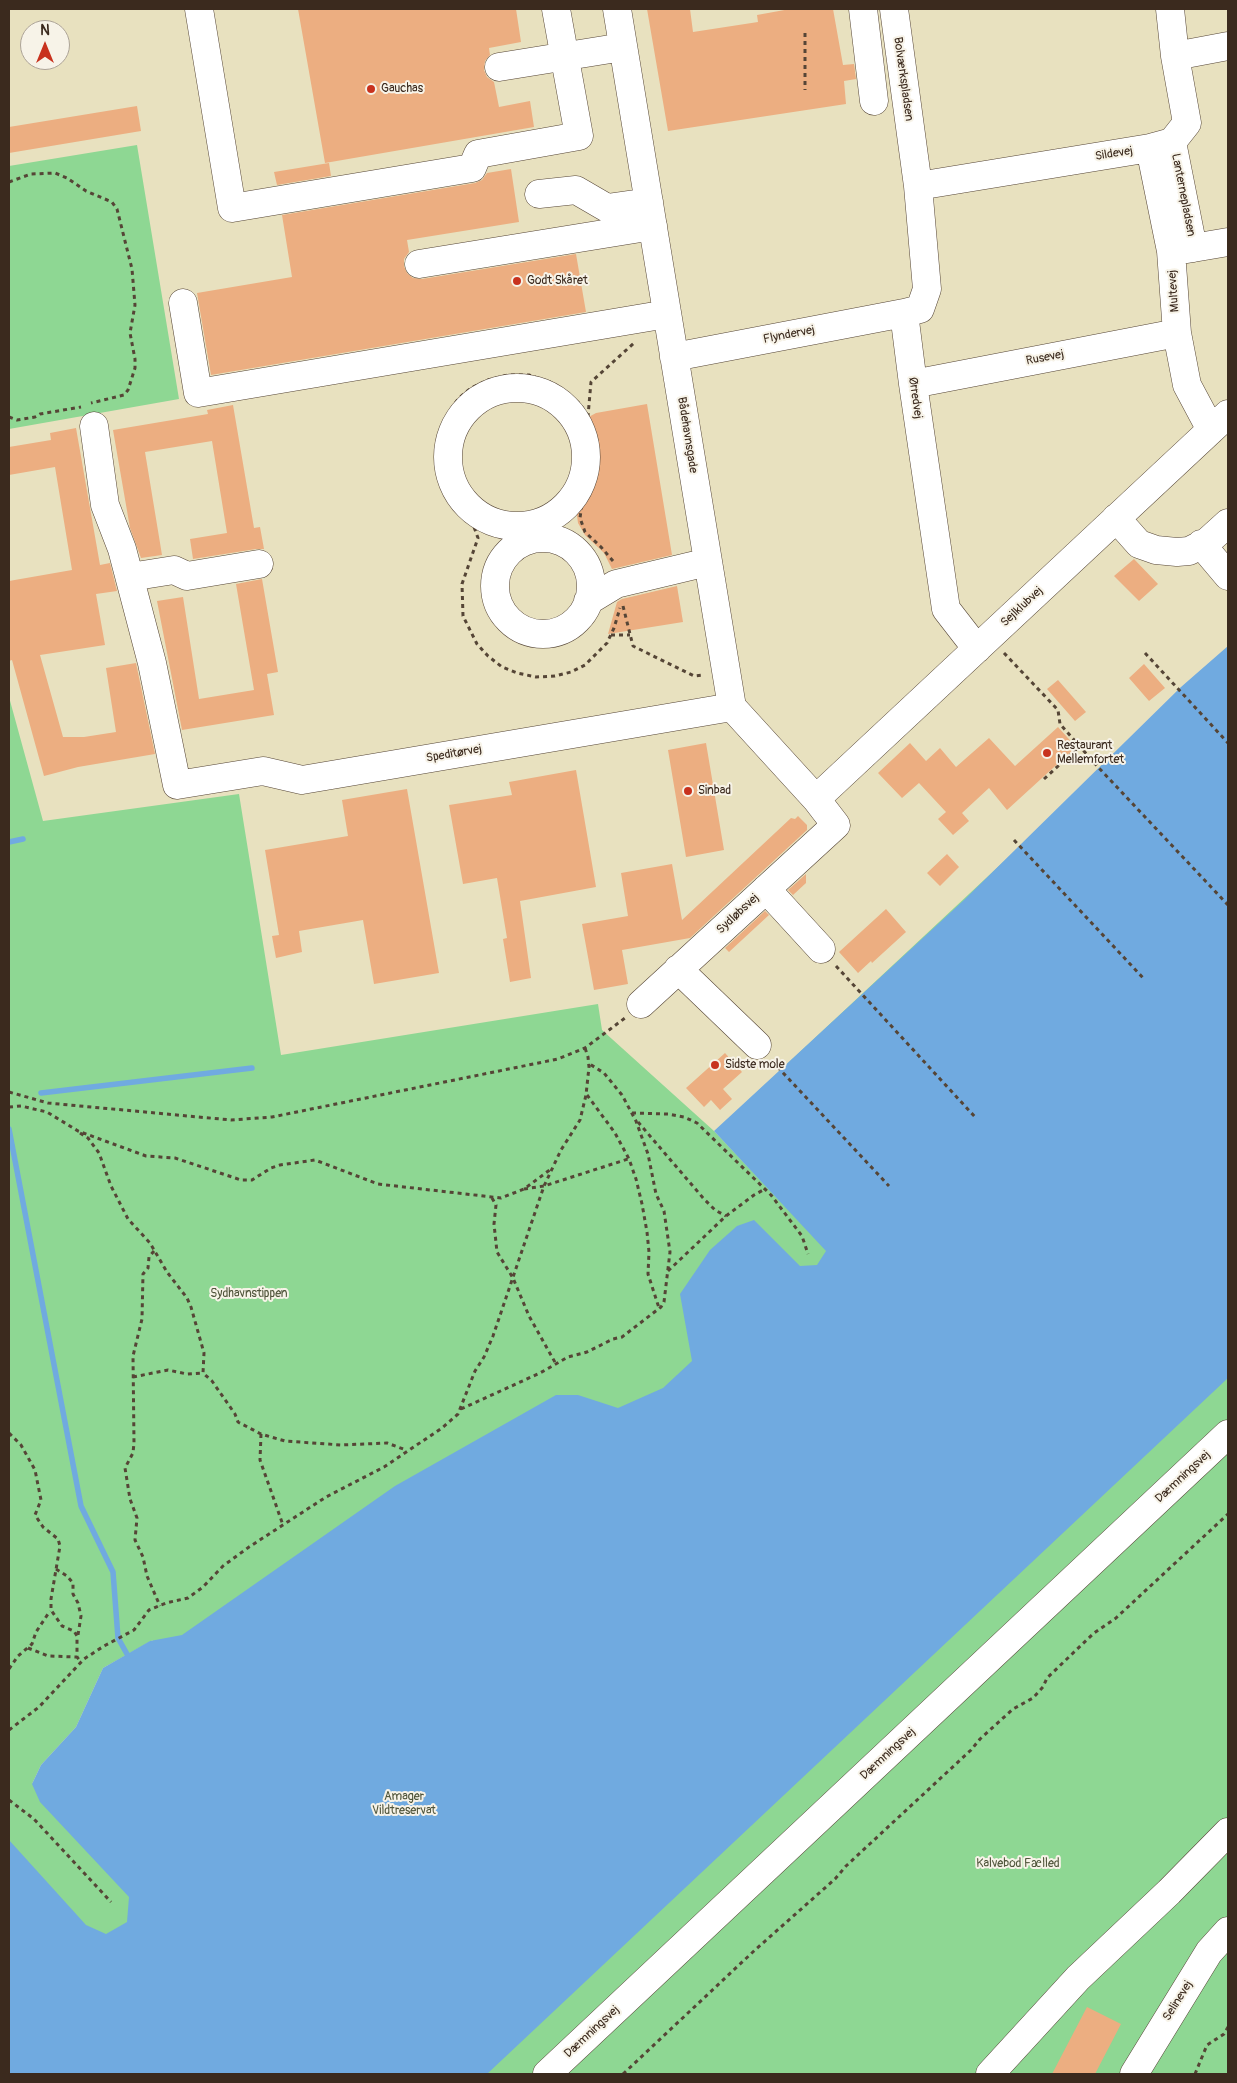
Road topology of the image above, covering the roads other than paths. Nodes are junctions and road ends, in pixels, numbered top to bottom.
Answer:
1 (199, 9) edge
2 (556, 9) edge
3 (617, 9) edge
4 (863, 9) edge
5 (894, 9) edge
6 (1170, 9) edge
7 (1228, 46) edge
8 (623, 47) junction
9 (564, 55) junction
10 (1175, 56) junction
11 (499, 67) dead end
12 (874, 101) dead end
13 (1161, 145) junction
14 (918, 186) junction
15 (539, 194) dead end
16 (651, 214) junction
17 (1228, 242) edge
18 (1182, 250) junction
19 (419, 264) dead end
20 (183, 303) dead end
21 (904, 313) junction
22 (667, 314) junction
23 (1177, 333) junction
24 (674, 357) junction
25 (914, 384) junction
26 (1220, 422) edge
27 (94, 426) dead end
28 (564, 509) junction
29 (1116, 518) junction
30 (497, 523) junction
31 (1228, 523) edge
32 (1201, 544) junction
33 (575, 552) junction
34 (507, 553) junction
35 (708, 562) junction
36 (259, 564) dead end
37 (614, 573) junction
38 (1228, 576) edge
39 (130, 577) junction
40 (588, 601) junction
41 (983, 643) junction
42 (732, 707) junction
43 (816, 799) junction
44 (766, 888) junction
45 (821, 949) road end
46 (678, 969) junction
47 (641, 1004) road end
48 (757, 1045) dead end
49 (1228, 1434) edge
50 (1228, 1832) edge
51 (1228, 1931) edge
52 (547, 2074) edge
53 (990, 2074) edge
54 (1134, 2074) edge

1 - 9 street
2 - 9 street
3 - 8 street, Bådehavnsgade
4 - 12 street
5 - 14 street, Bolværkspladsen
6 - 10 street
7 - 10 street
8 - 9 street
8 - 16 street, Bådehavnsgade
9 - 11 street
10 - 13 street
13 - 14 street, Sildevej
13 - 18 street, Multevej
14 - 21 street
15 - 16 street
16 - 19 street
16 - 22 street, Bådehavnsgade
17 - 18 street
18 - 23 street, Multevej
20 - 22 street
21 - 24 street, Flyndervej
21 - 25 street, Ørredvej
22 - 24 street, Bådehavnsgade
23 - 25 street, Rusevej
23 - 26 street, Multevej
24 - 35 street, Bådehavnsgade
25 - 41 street, Ørredvej
26 - 29 street, Sejlklubvej
27 - 39 street
28 - 30 street
28 - 30 street
28 - 33 street
29 - 32 street
29 - 41 street, Sejlklubvej
30 - 34 street
31 - 32 street
32 - 38 street
33 - 34 street
33 - 37 street
33 - 40 street
34 - 40 street
35 - 37 street
35 - 42 street, Bådehavnsgade
36 - 39 street
37 - 40 street
39 - 42 street, Speditørvej
41 - 43 street, Sejlklubvej
42 - 43 street
43 - 44 street, Sydløbsvej
44 - 45 street
44 - 46 street, Sydløbsvej
46 - 47 street, Sydløbsvej
46 - 48 street
49 - 52 street, Dæmningsvej
50 - 53 street
51 - 54 street, Selinevej

